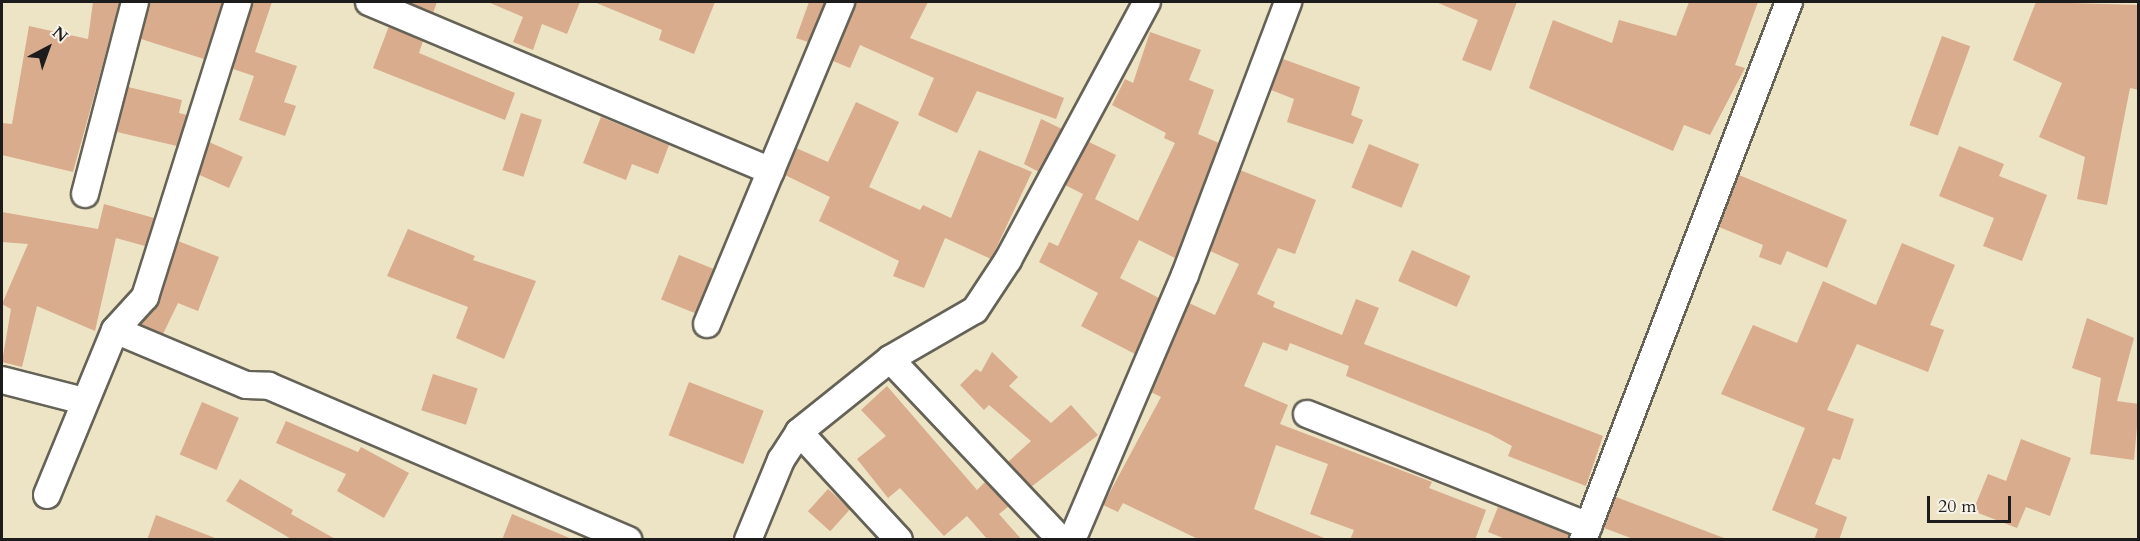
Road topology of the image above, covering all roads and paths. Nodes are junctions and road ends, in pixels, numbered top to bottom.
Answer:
1 (135, 2) edge
2 (238, 2) edge
3 (369, 2) edge
4 (841, 2) edge
5 (1147, 2) edge
6 (1288, 2) edge
7 (1789, 2) edge
8 (771, 171) junction
9 (85, 194) dead end
10 (706, 324) dead end
11 (115, 330) junction
12 (890, 359) junction
13 (2, 380) edge
14 (84, 401) junction
15 (1307, 414) dead end
16 (799, 432) junction
17 (47, 495) dead end
18 (1586, 533) edge
19 (628, 540) edge
20 (748, 540) edge
21 (899, 540) edge
22 (1060, 540) edge
23 (1072, 540) edge

1 - 9 street
2 - 11 street
3 - 8 street
4 - 8 street
5 - 12 street
6 - 23 street
7 - 18 street
8 - 10 street
11 - 14 street
11 - 19 street
12 - 16 street
12 - 22 street
13 - 14 street
14 - 17 street
15 - 18 street
16 - 20 street
16 - 21 street

